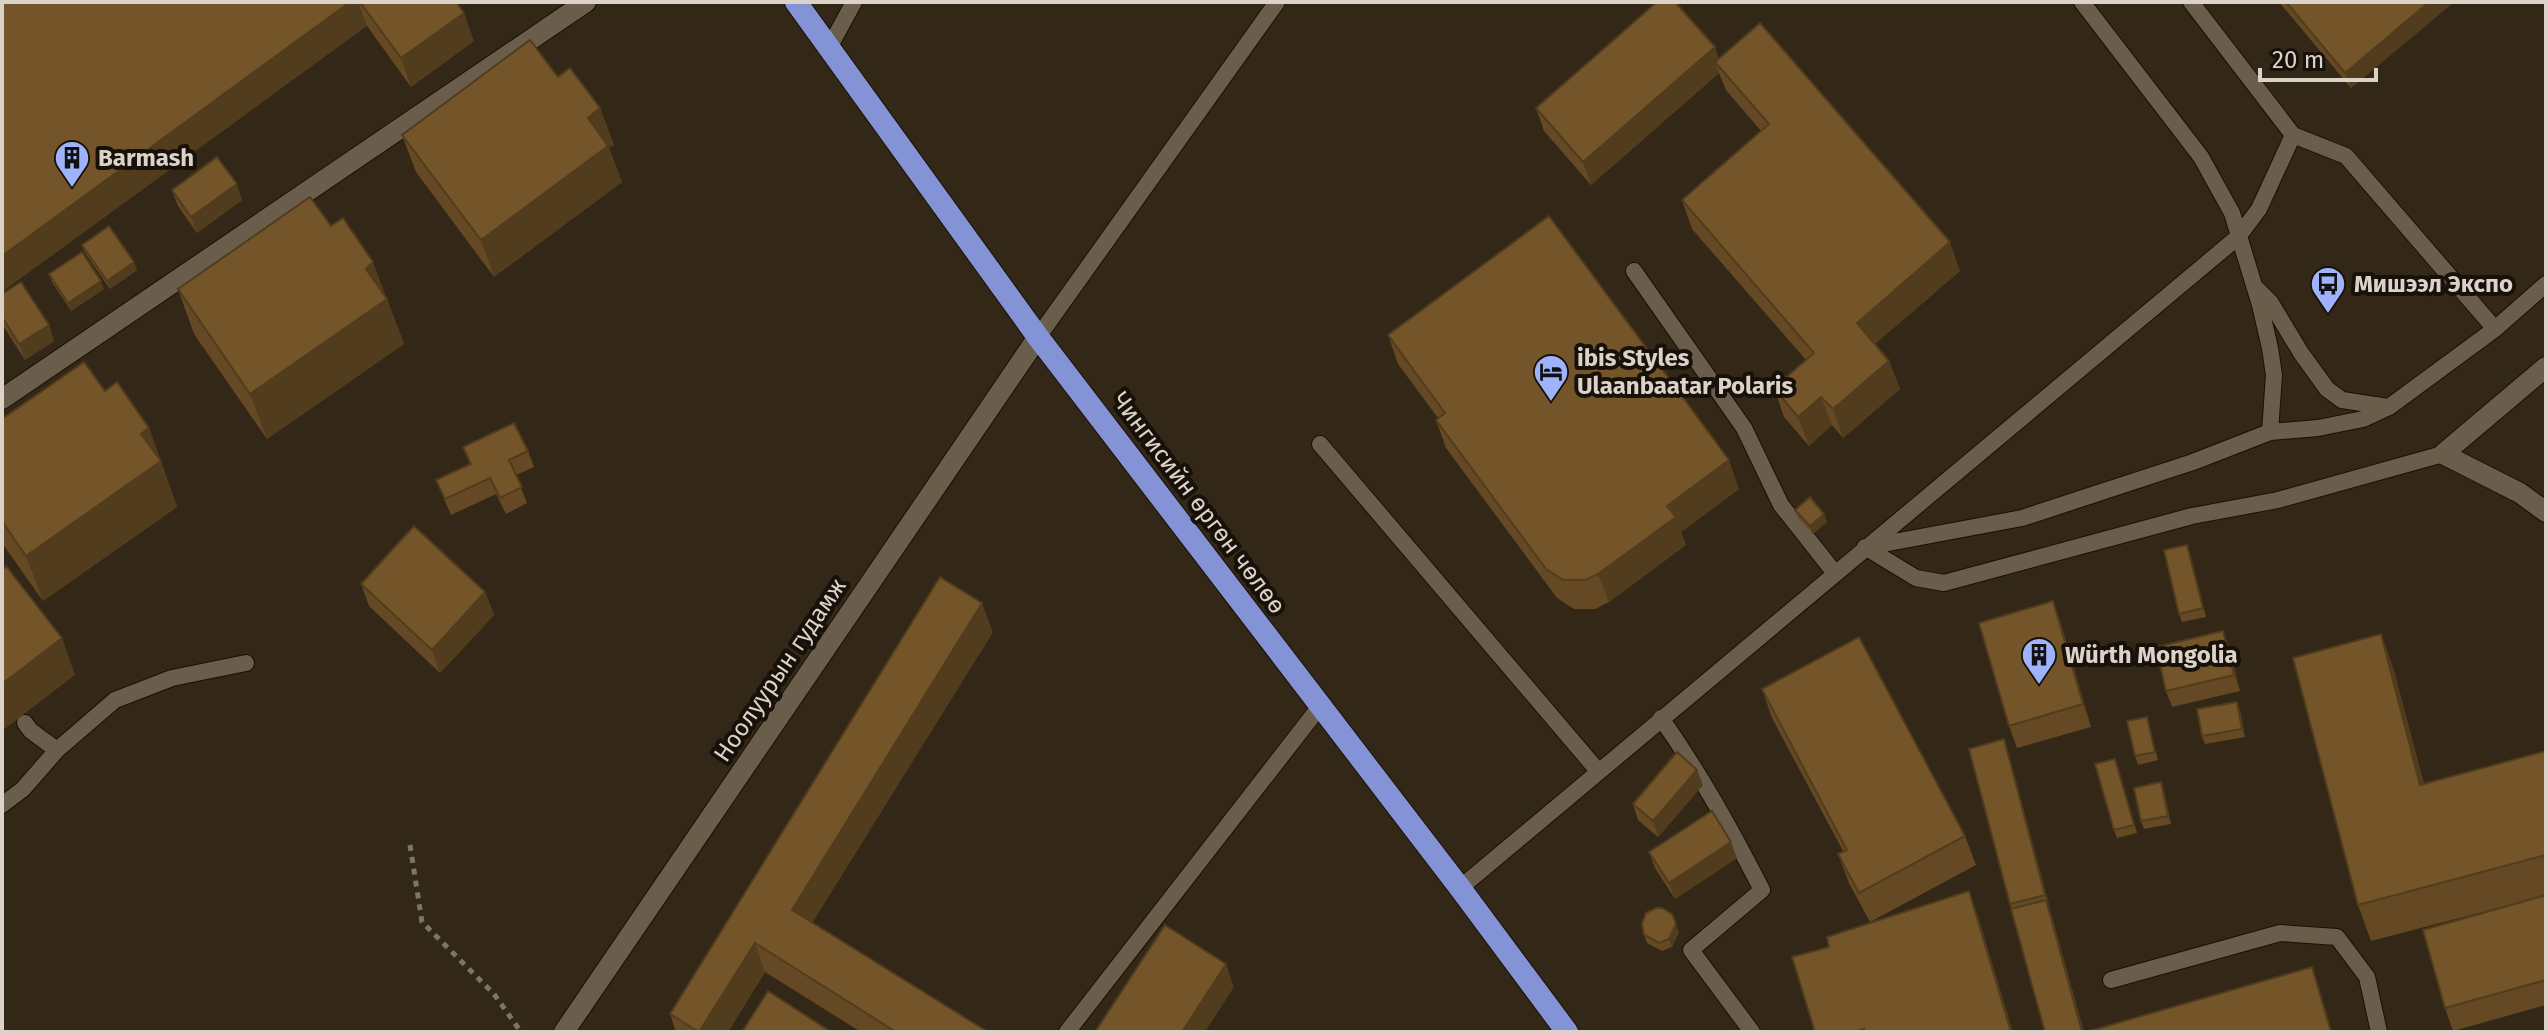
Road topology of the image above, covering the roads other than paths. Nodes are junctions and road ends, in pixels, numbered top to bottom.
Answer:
1 (586, 2) edge
2 (796, 2) edge
3 (854, 2) edge
4 (1277, 2) edge
5 (2082, 2) edge
6 (2191, 2) edge
7 (830, 46) junction
8 (2293, 135) junction
9 (2238, 237) junction
10 (1634, 271) dead end
11 (2253, 284) junction
12 (2546, 284) edge
13 (2495, 329) junction
14 (1038, 337) junction
15 (2546, 367) edge
16 (2, 399) edge
17 (2389, 407) junction
18 (2270, 432) junction
19 (1320, 444) dead end
20 (2443, 454) junction
21 (2546, 512) edge
22 (1865, 547) junction
23 (1834, 572) junction
24 (246, 663) dead end
25 (1321, 705) junction
26 (1661, 718) junction
27 (25, 723) dead end
28 (57, 750) junction
29 (1598, 771) junction
30 (2, 805) edge
31 (1460, 888) junction
32 (2111, 980) dead end
33 (564, 1032) edge
34 (1067, 1032) edge
35 (1567, 1032) edge
36 (1752, 1032) edge
37 (2379, 1032) edge

1 - 16 street
2 - 7 highway, Чингисийн өргөн чөлөө
3 - 7 lane
4 - 14 lane
5 - 9 lane
6 - 8 lane
7 - 14 highway, Чингисийн өргөн чөлөө
8 - 9 lane
8 - 13 lane
9 - 11 lane
9 - 22 lane
10 - 23 lane
11 - 17 lane
11 - 18 lane
12 - 13 lane
13 - 17 lane
14 - 25 highway, Чингисийн өргөн чөлөө
14 - 33 street, Ноолуурын гудамж
15 - 20 street
17 - 18 lane
18 - 22 lane
19 - 29 lane
20 - 21 street
20 - 22 lane
22 - 23 lane
23 - 26 lane
24 - 28 lane
25 - 31 highway, Чингисийн өргөн чөлөө
25 - 34 lane
26 - 29 lane
26 - 36 lane
27 - 28 lane
28 - 30 lane
29 - 31 lane
31 - 35 highway, Чингисийн өргөн чөлөө
32 - 37 lane

